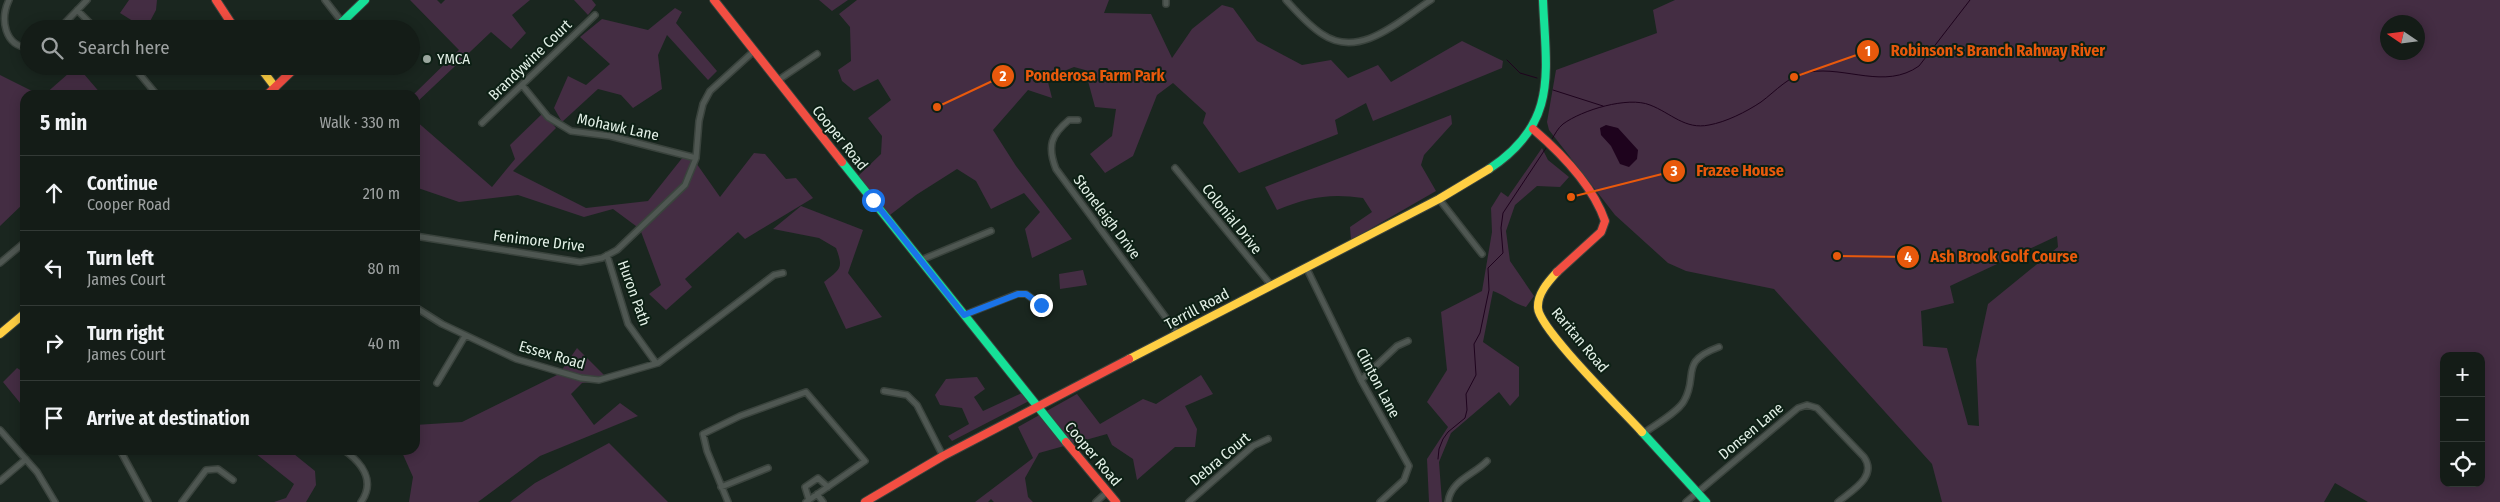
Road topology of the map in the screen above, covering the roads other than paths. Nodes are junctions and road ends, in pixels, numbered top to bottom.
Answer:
1 (9, 0) edge
2 (87, 0) edge
3 (216, 0) edge
4 (325, 0) edge
5 (365, 0) edge
6 (714, 0) edge
7 (1286, 0) edge
8 (1431, 0) edge
9 (1543, 0) edge
10 (77, 10) junction
11 (595, 15) dead end
12 (68, 20) edge
13 (87, 20) edge
14 (229, 20) edge
15 (340, 20) edge
16 (344, 20) edge
17 (20, 45) edge
18 (754, 51) junction
19 (816, 54) dead end
20 (140, 75) edge
21 (266, 75) edge
22 (288, 75) edge
23 (777, 81) junction
24 (522, 86) junction
25 (275, 87) junction
26 (153, 90) edge
27 (272, 90) edge
28 (1078, 120) dead end
29 (482, 124) dead end
30 (1533, 129) junction
31 (696, 158) junction
32 (1175, 168) dead end
33 (1439, 199) junction
34 (991, 231) dead end
35 (420, 237) edge
36 (20, 246) edge
37 (1482, 254) dead end
38 (607, 255) junction
39 (921, 260) junction
40 (0, 263) edge
41 (1306, 267) junction
42 (783, 273) dead end
43 (1271, 285) junction
44 (1041, 305) dead end
45 (420, 310) edge
46 (964, 315) junction
47 (20, 317) edge
48 (0, 334) edge
49 (1178, 334) junction
50 (465, 336) junction
51 (1408, 341) dead end
52 (1719, 347) dead end
53 (656, 364) junction
54 (1361, 380) junction
55 (438, 383) dead end
56 (884, 391) dead end
57 (1037, 408) junction
58 (0, 430) edge
59 (1644, 433) junction
60 (1268, 439) dead end
61 (20, 452) edge
62 (22, 455) edge
63 (123, 455) edge
64 (351, 455) edge
65 (943, 456) junction
66 (26, 459) junction
67 (1487, 461) dead end
68 (768, 468) dead end
69 (233, 480) dead end
70 (0, 481) edge
71 (721, 487) junction
72 (828, 487) junction
73 (1108, 492) junction
74 (1697, 492) junction
75 (817, 494) junction
76 (808, 501) edge
77 (55, 502) edge
78 (148, 502) edge
79 (182, 502) edge
80 (361, 502) edge
81 (728, 502) edge
82 (823, 502) edge
83 (865, 502) edge
84 (1096, 502) edge
85 (1116, 502) edge
86 (1189, 502) edge
87 (1380, 502) edge
88 (1448, 502) edge
89 (1686, 502) edge
90 (1706, 502) edge
91 (1838, 502) edge

1 - 17 street
2 - 10 street
3 - 14 street
4 - 15 street
5 - 16 street
6 - 18 street, Cooper Road
7 - 8 street
9 - 30 street
10 - 12 street
10 - 13 street
11 - 24 street, Brandywine Court
18 - 23 street, Cooper Road
18 - 31 street, Fenimore Drive
19 - 23 street
20 - 26 street
21 - 25 street
22 - 25 street
23 - 39 street, Cooper Road
24 - 29 street, Brandywine Court
24 - 31 street, Mohawk Lane
25 - 27 street
28 - 49 street, Stoneleigh Drive
30 - 33 street, Terrill Road
30 - 59 street, Raritan Road
31 - 38 street, Fenimore Drive
32 - 43 street, Colonial Drive
33 - 37 street
33 - 41 street, Terrill Road
34 - 39 street
35 - 38 street, Fenimore Drive
36 - 40 street
38 - 53 street, Huron Path
39 - 46 street, Cooper Road
41 - 43 street, Terrill Road
41 - 54 street, Clinton Lane
42 - 53 street, Essex Road
43 - 49 street, Terrill Road
44 - 46 street
45 - 50 street, Essex Road
46 - 57 street, Cooper Road
47 - 48 street
49 - 57 street, Terrill Road
50 - 53 street, Essex Road
50 - 55 street
51 - 54 street
52 - 59 street
54 - 87 street, Clinton Lane
56 - 65 street
57 - 65 street, Terrill Road
57 - 73 street, Cooper Road
58 - 61 street
59 - 74 street, Raritan Road
60 - 86 street, Debra Court
62 - 66 street
63 - 78 street
64 - 80 street
65 - 83 street, Terrill Road
66 - 70 street
66 - 77 street
67 - 88 street
68 - 71 street
69 - 79 street
71 - 72 street
71 - 81 street
72 - 75 street
72 - 76 street
73 - 84 street
73 - 85 street, Cooper Road
74 - 89 street
74 - 90 street, Raritan Road
74 - 91 street, Donsen Lane
75 - 76 street
75 - 82 street

